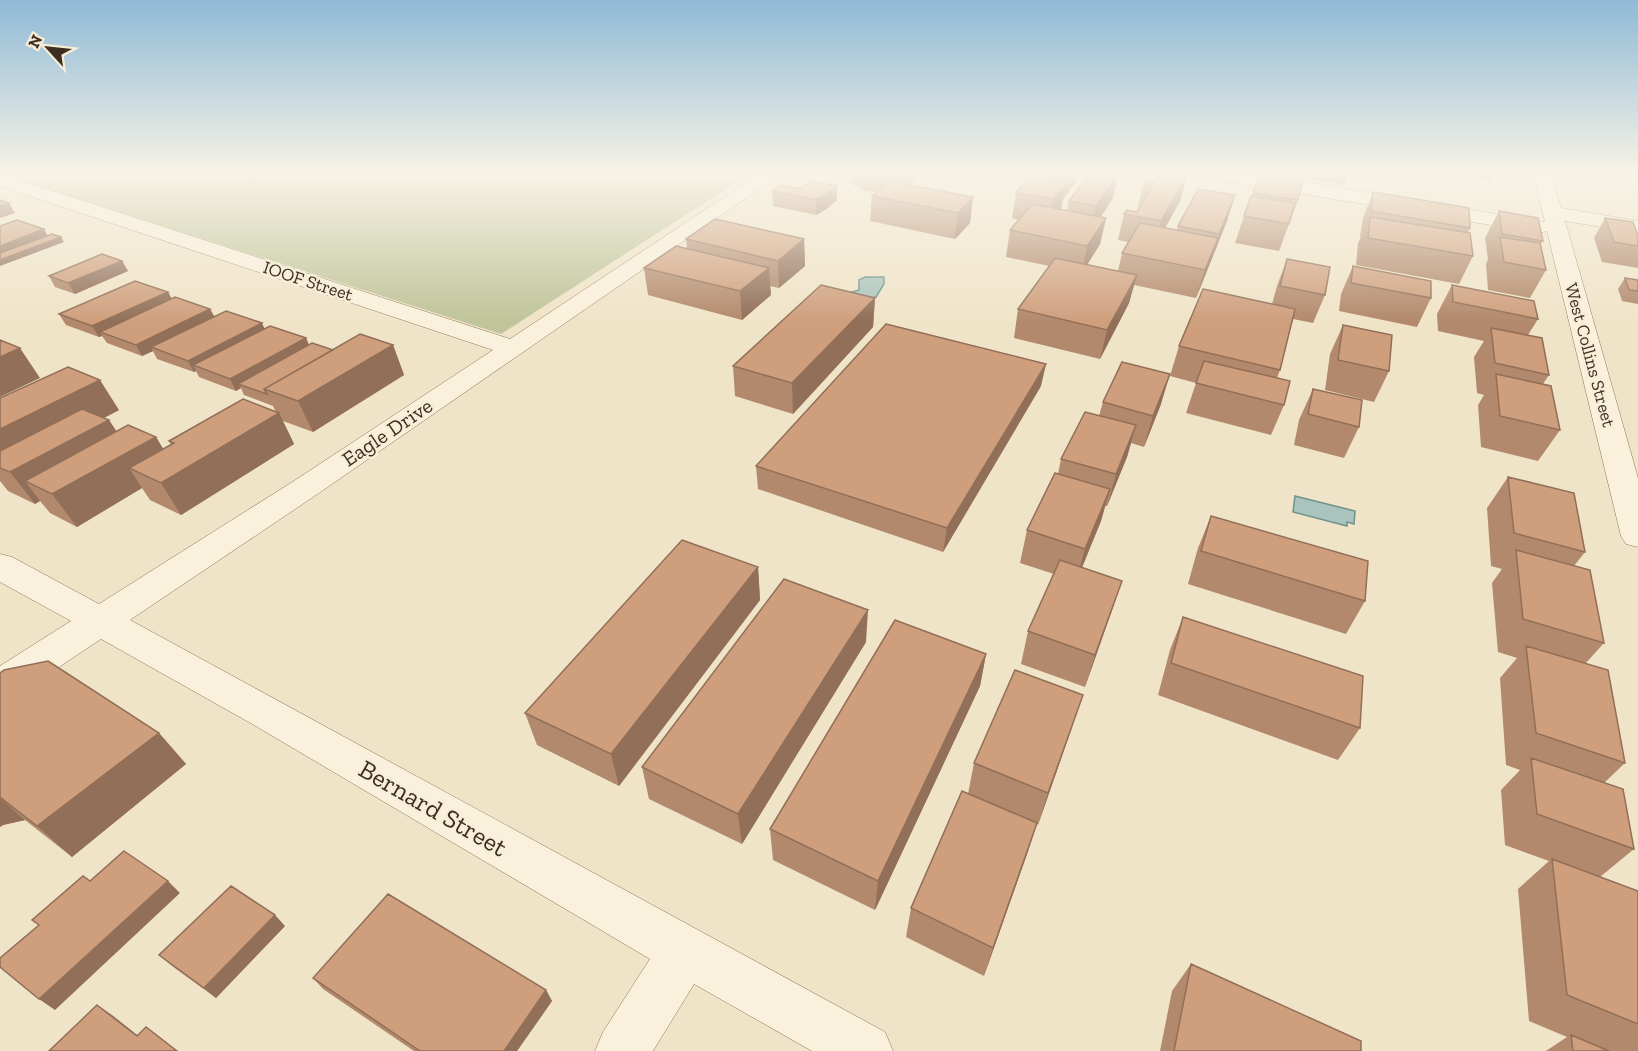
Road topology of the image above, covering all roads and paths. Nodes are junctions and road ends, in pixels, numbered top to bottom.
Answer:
1 (131, 223) edge
2 (699, 223) edge
3 (1555, 223) edge
4 (1583, 223) edge
5 (1638, 227) edge
6 (513, 348) junction
7 (1638, 536) edge
8 (0, 566) edge
9 (99, 622) junction
10 (0, 686) edge
11 (685, 951) junction
12 (622, 1051) edge
13 (866, 1051) edge

1 - 6 street, IOOF Street
2 - 6 street, Eagle Drive
3 - 7 street, West Collins Street
4 - 5 street
6 - 9 street, Eagle Drive
8 - 9 street, Bernard Street
9 - 10 street, Eagle Drive
9 - 11 street, Bernard Street
11 - 12 street
11 - 13 street, Bernard Street

